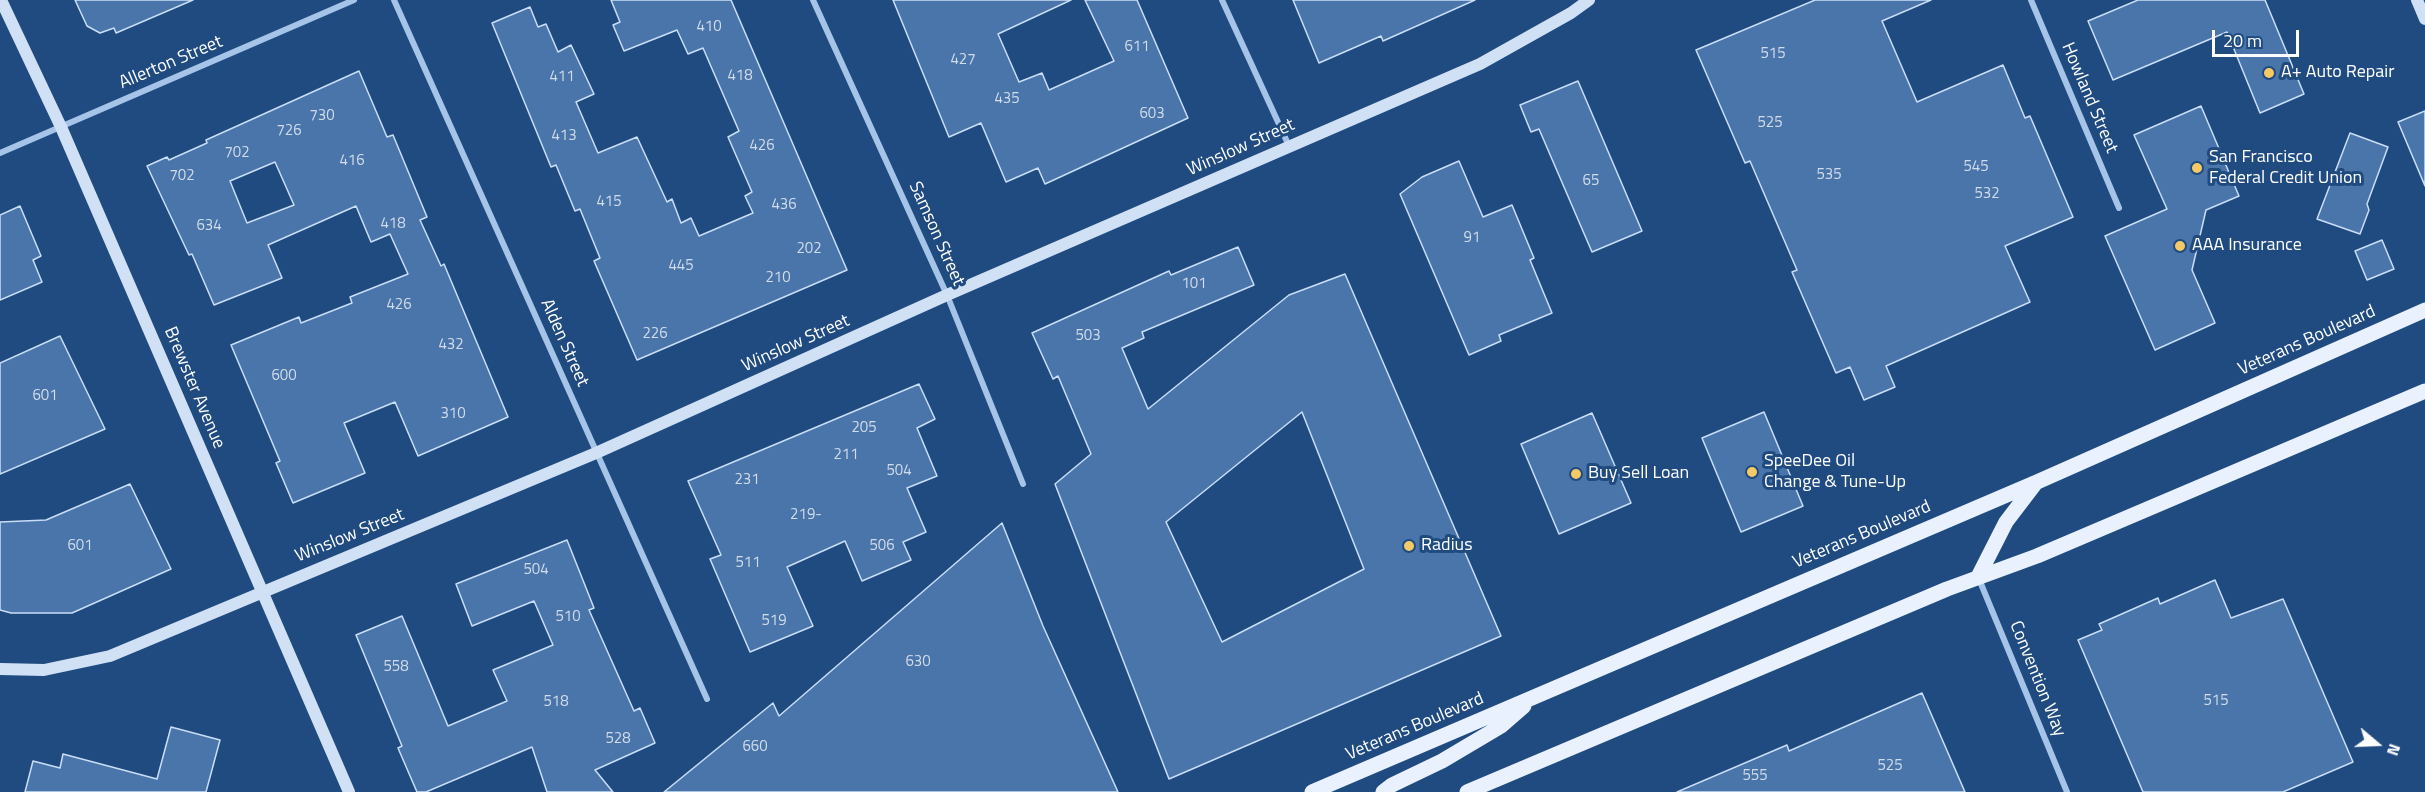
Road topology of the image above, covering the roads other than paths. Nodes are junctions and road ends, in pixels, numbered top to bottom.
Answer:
1 (1, 0) edge
2 (354, 0) edge
3 (394, 0) edge
4 (813, 0) edge
5 (1222, 0) edge
6 (1589, 0) edge
7 (2031, 0) edge
8 (2417, 0) edge
9 (2425, 19) edge
10 (62, 127) junction
11 (1289, 146) junction
12 (0, 153) edge
13 (2120, 208) dead end
14 (947, 295) junction
15 (2425, 310) edge
16 (2425, 391) edge
17 (596, 453) junction
18 (2037, 482) junction
19 (1023, 484) dead end
20 (1978, 577) junction
21 (262, 591) junction
22 (0, 669) edge
23 (1535, 696) junction
24 (707, 699) dead end
25 (349, 792) edge
26 (1312, 792) edge
27 (1383, 792) edge
28 (1467, 792) edge
29 (2067, 792) edge

1 - 10 street, Brewster Avenue
2 - 10 street, Allerton Street
3 - 17 street, Alden Street
4 - 14 street, Samson Street
5 - 11 street
6 - 11 street, Winslow Street
7 - 13 street, Howland Street
8 - 9 street
10 - 12 street, Allerton Street
10 - 21 street, Brewster Avenue
11 - 14 street, Winslow Street
14 - 17 street, Winslow Street
14 - 19 street, Samson Street
15 - 18 main road, Veterans Boulevard
16 - 20 main road
17 - 21 street, Winslow Street
17 - 24 street, Alden Street
18 - 20 main road
18 - 23 main road, Veterans Boulevard
20 - 28 main road
20 - 29 street, Convention Way
21 - 22 street, Winslow Street
21 - 25 street, Brewster Avenue
23 - 26 main road, Veterans Boulevard
23 - 27 main road

